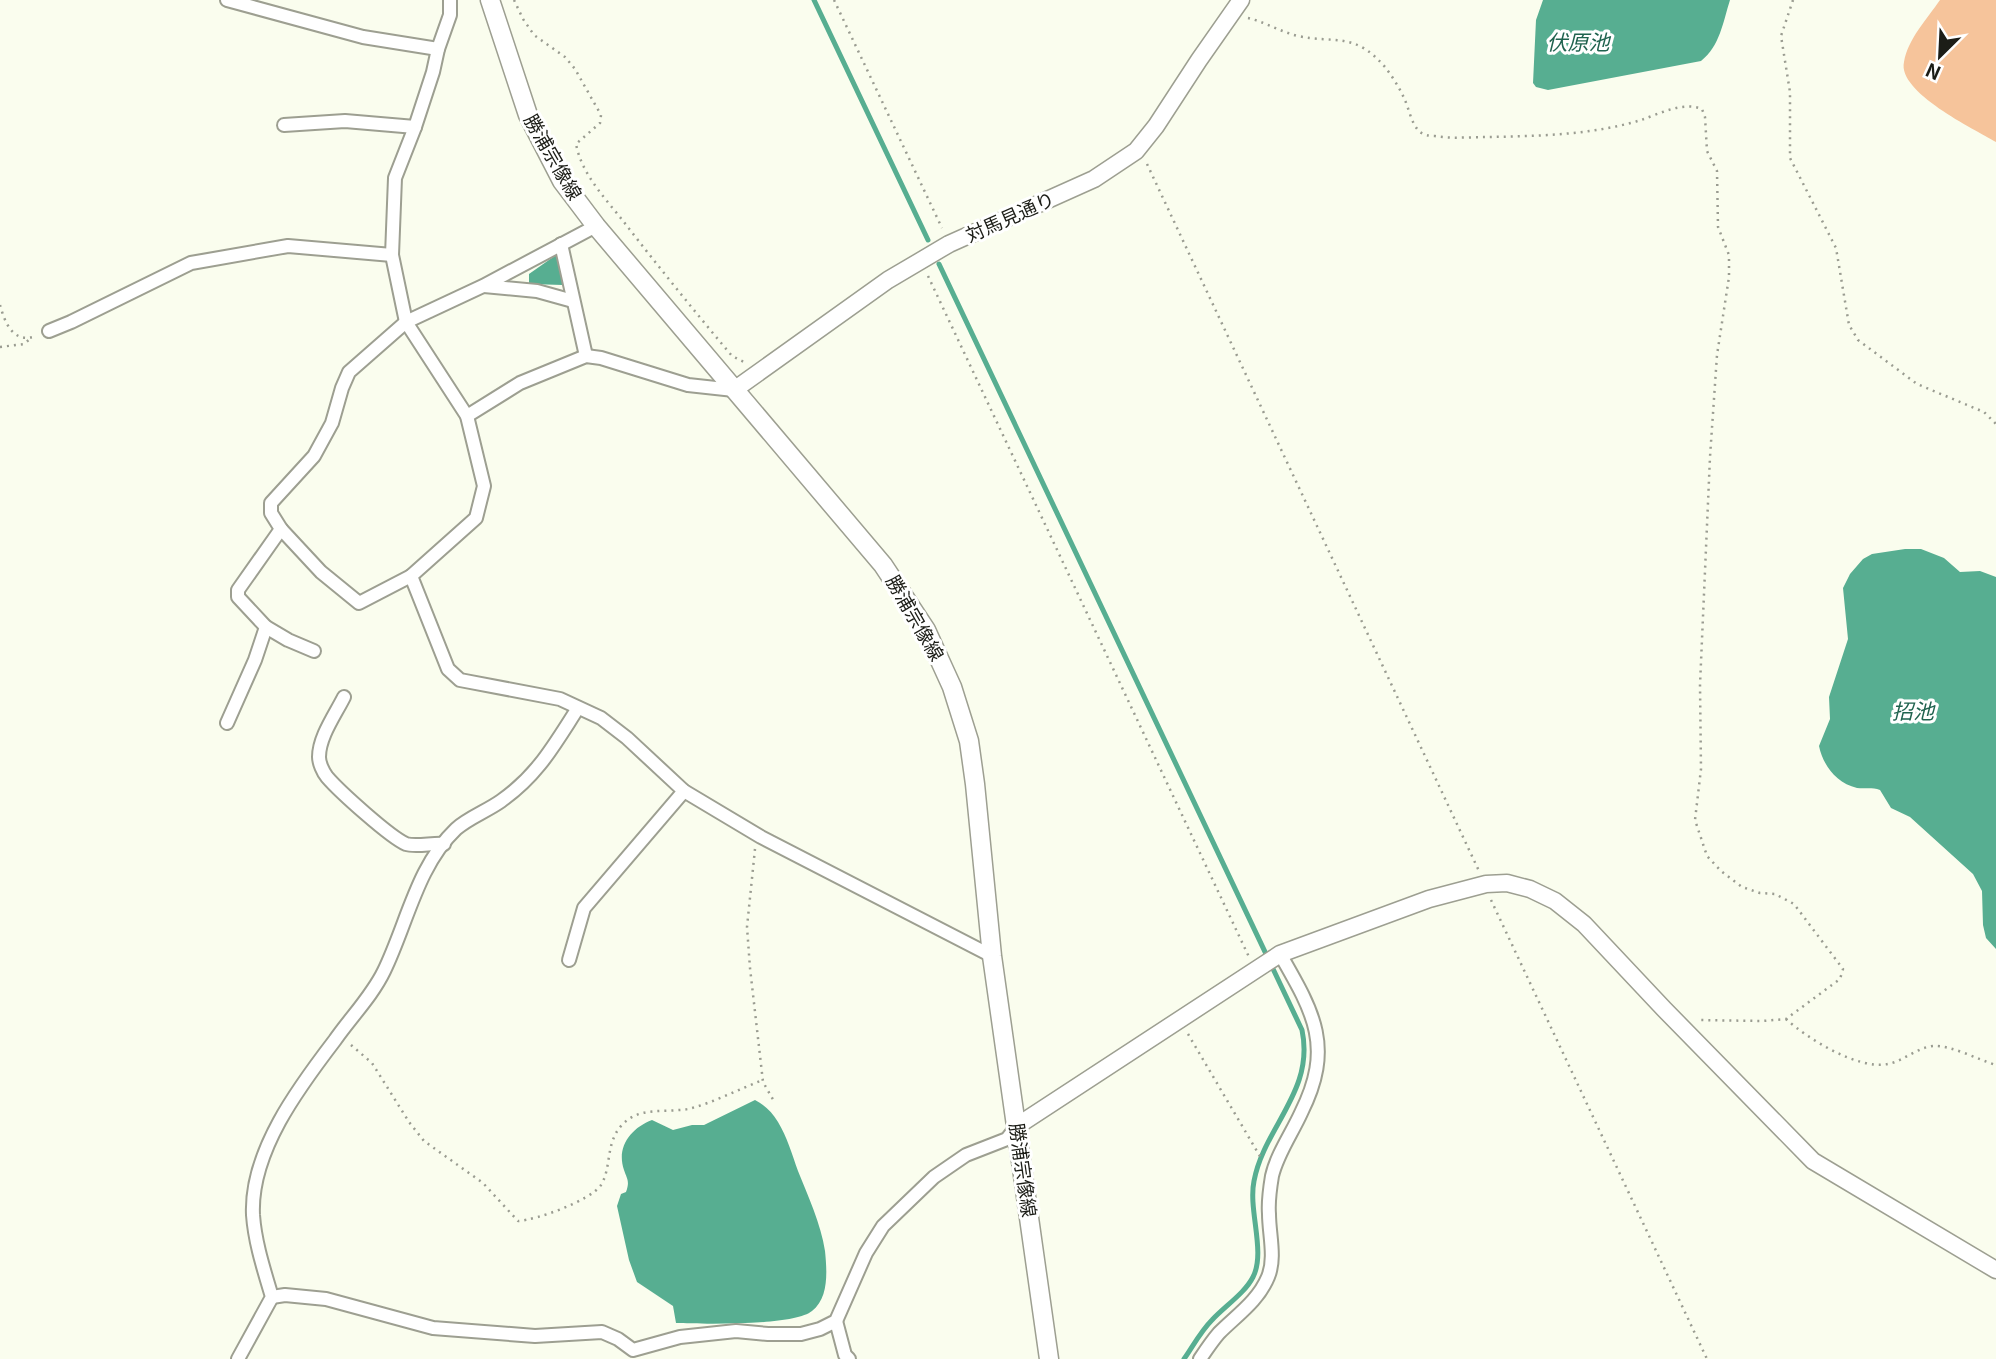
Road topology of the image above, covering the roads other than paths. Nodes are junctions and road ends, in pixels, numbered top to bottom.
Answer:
1 (227, 0) edge
2 (450, 0) edge
3 (490, 0) edge
4 (1241, 0) edge
5 (438, 49) junction
6 (284, 125) dead end
7 (415, 127) junction
8 (596, 226) junction
9 (561, 244) junction
10 (392, 255) junction
11 (484, 286) junction
12 (573, 301) junction
13 (405, 323) junction
14 (49, 331) road end
15 (586, 356) junction
16 (734, 390) junction
17 (467, 416) junction
18 (281, 529) junction
19 (411, 576) junction
20 (266, 627) junction
21 (314, 651) dead end
22 (344, 697) dead end
23 (578, 708) junction
24 (227, 723) dead end
25 (684, 791) junction
26 (444, 844) junction
27 (992, 956) junction
28 (569, 960) dead end
29 (1267, 962) junction
30 (1017, 1126) junction
31 (1996, 1270) edge
32 (272, 1297) junction
33 (836, 1321) junction
34 (238, 1359) edge
35 (849, 1359) edge
36 (1049, 1359) edge
37 (1200, 1359) edge

1 - 5 street
2 - 5 street
3 - 8 main road, 勝浦宗像線
4 - 16 street, 対馬見通り
5 - 7 street
6 - 7 street
7 - 10 street
8 - 9 street
8 - 16 main road, 勝浦宗像線
9 - 11 street
9 - 12 street
10 - 13 street
10 - 14 street
11 - 12 street
11 - 13 street
12 - 15 street
13 - 17 street
13 - 18 street
15 - 16 street
15 - 17 street
16 - 27 main road, 勝浦宗像線
17 - 19 street
18 - 19 street
18 - 20 street
19 - 23 street
20 - 21 street
20 - 24 street
22 - 26 street
23 - 25 street
23 - 26 street
25 - 27 street
25 - 28 street
26 - 32 street
27 - 30 main road, 勝浦宗像線
29 - 30 street
29 - 31 street
29 - 37 street
30 - 33 street
30 - 36 main road, 勝浦宗像線
32 - 33 street
32 - 34 street
33 - 35 street

